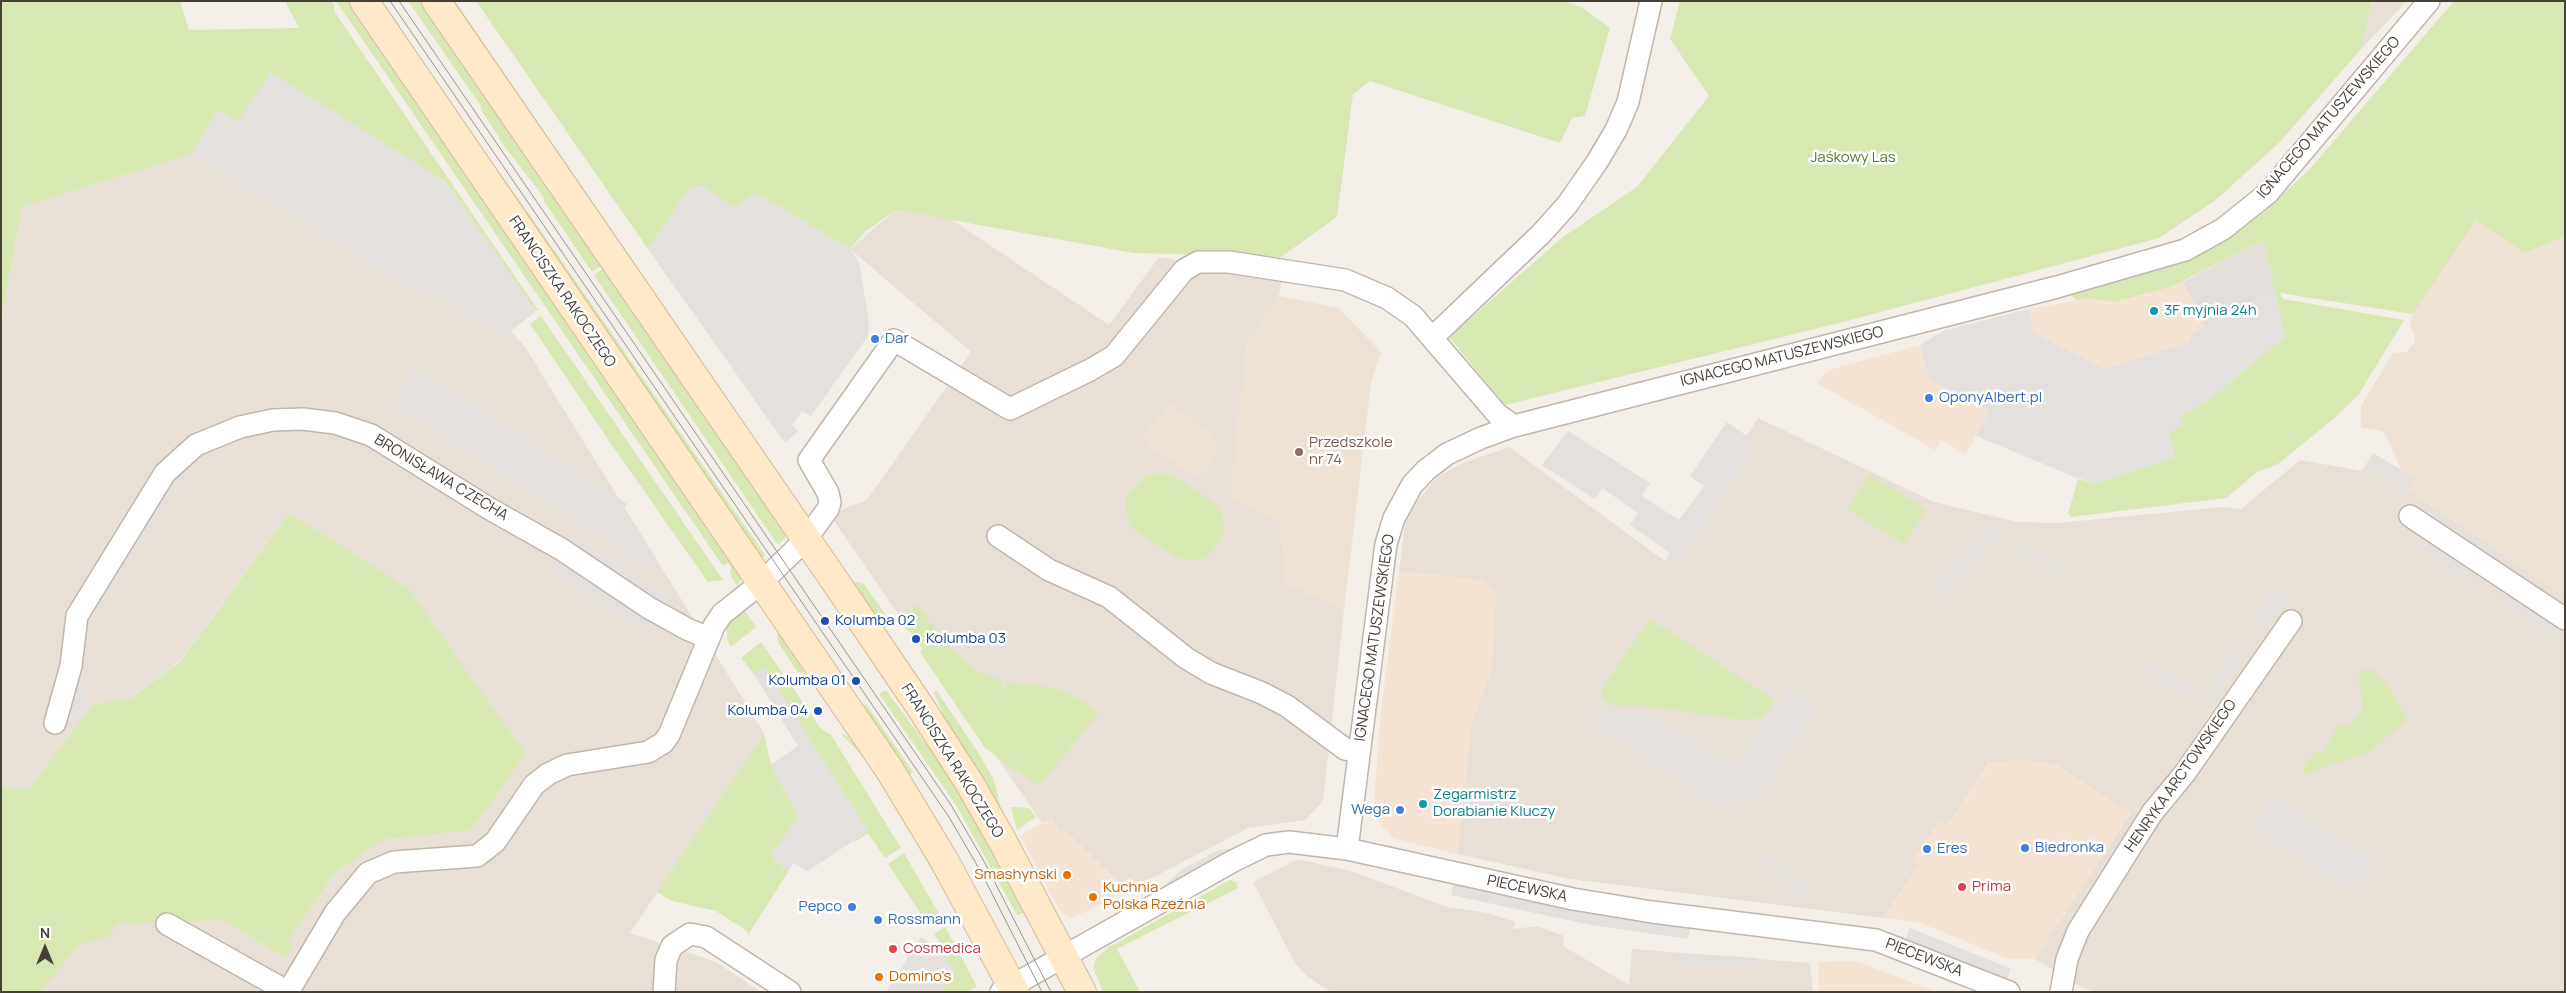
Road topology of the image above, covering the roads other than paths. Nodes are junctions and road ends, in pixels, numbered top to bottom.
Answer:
1 (364, 1) edge
2 (436, 1) edge
3 (1651, 1) edge
4 (2429, 1) edge
5 (1432, 337) junction
6 (1514, 426) junction
7 (2410, 516) dead end
8 (998, 536) dead end
9 (806, 539) junction
10 (761, 583) junction
11 (2565, 619) edge
12 (2291, 621) dead end
13 (708, 638) junction
14 (55, 722) dead end
15 (1359, 752) junction
16 (1347, 850) junction
17 (167, 924) dead end
18 (1064, 956) junction
19 (1009, 990) edge
20 (664, 992) edge
21 (790, 992) edge
22 (1082, 992) edge
23 (2009, 992) edge
24 (2060, 992) edge

1 - 10 main road, FRANCISZKA RAKOCZEGO
2 - 9 main road, FRANCISZKA RAKOCZEGO
3 - 5 street
4 - 6 street, IGNACEGO MATUSZEWSKIEGO
5 - 6 street
5 - 9 street
6 - 15 street, IGNACEGO MATUSZEWSKIEGO
7 - 11 street
8 - 15 street
9 - 10 street
9 - 18 main road, FRANCISZKA RAKOCZEGO
10 - 13 street
10 - 19 main road, FRANCISZKA RAKOCZEGO
12 - 24 street, HENRYKA ARCTOWSKIEGO
13 - 14 street, BRONISŁAWA CZECHA
13 - 17 street
15 - 16 street, IGNACEGO MATUSZEWSKIEGO
16 - 18 street, PIECEWSKA
16 - 23 street, PIECEWSKA
18 - 19 street, PIECEWSKA
18 - 22 main road, FRANCISZKA RAKOCZEGO
20 - 21 street

